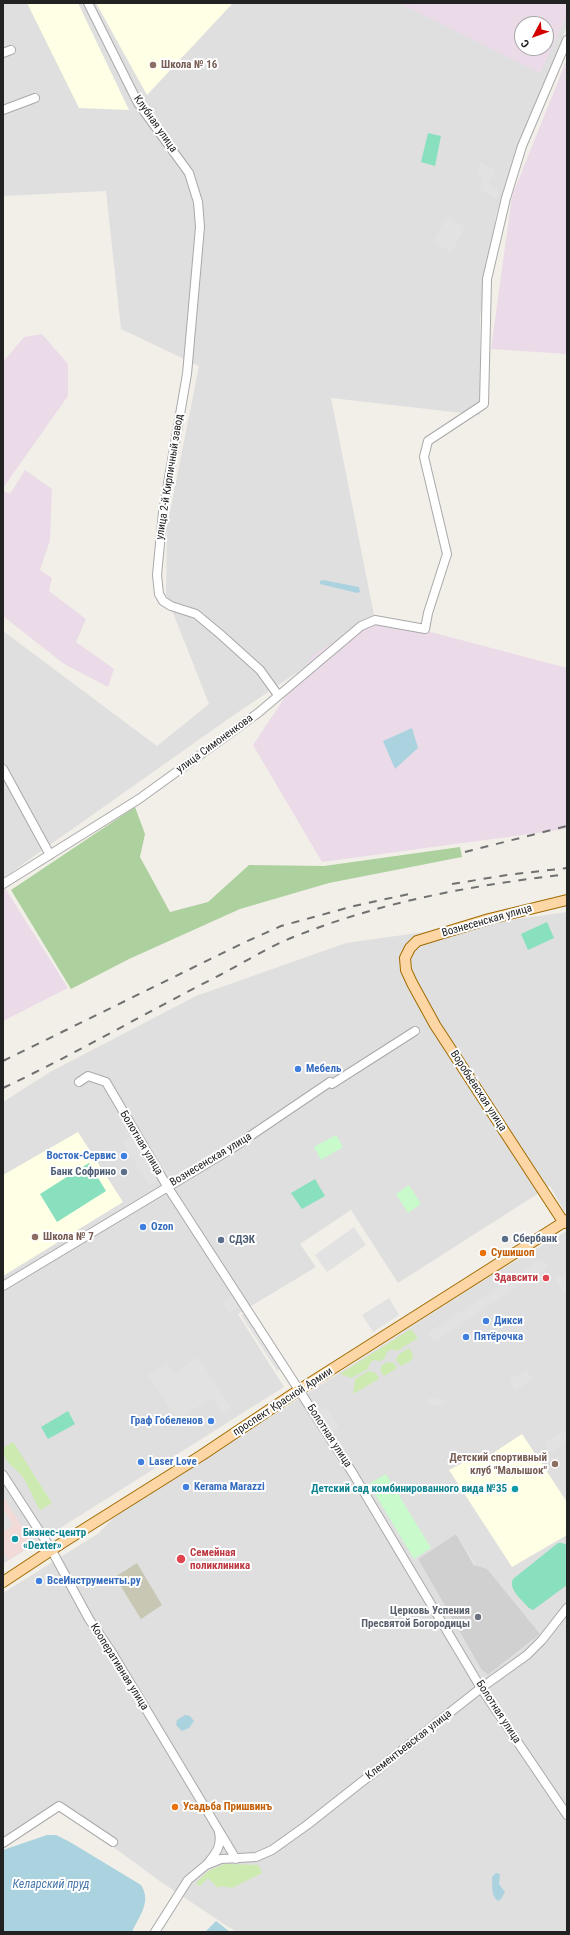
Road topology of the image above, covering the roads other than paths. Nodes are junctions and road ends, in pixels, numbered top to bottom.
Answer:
1 (88, 3) edge
2 (567, 40) edge
3 (11, 50) dead end
4 (3, 53) edge
5 (35, 98) dead end
6 (3, 110) edge
7 (200, 227) joint
8 (278, 695) junction
9 (3, 769) edge
10 (50, 855) junction
11 (3, 884) edge
12 (567, 900) edge
13 (410, 948) joint
14 (415, 1031) dead end
15 (79, 1082) dead end
16 (167, 1186) junction
17 (566, 1223) edge
18 (3, 1286) edge
19 (299, 1390) junction
20 (3, 1475) edge
21 (51, 1549) junction
22 (3, 1582) edge
23 (567, 1608) edge
24 (481, 1688) junction
25 (563, 1803) edge
26 (567, 1815) edge
27 (218, 1829) junction
28 (113, 1842) dead end
29 (3, 1844) edge
30 (236, 1858) junction
31 (206, 1865) junction
32 (155, 1932) edge

1 - 7 street, Клубная улица
2 - 8 street, улица Симоненкова
3 - 4 street
5 - 6 street
7 - 8 street, улица 2-й Кирпичный завод
8 - 10 street, улица Симоненкова
9 - 10 street
10 - 11 street, улица Симоненкова
12 - 13 main road, Вознесенская улица
13 - 17 main road, Воробьёвская улица
14 - 16 street, Вознесенская улица
15 - 16 street, Болотная улица
16 - 18 street, Вознесенская улица
16 - 19 street, Болотная улица
17 - 19 main road, проспект Красной Армии
19 - 21 main road, проспект Красной Армии
19 - 24 street, Болотная улица
20 - 21 street, Кооперативная улица
21 - 22 main road, проспект Красной Армии
21 - 27 street, Кооперативная улица
23 - 24 street, Клементьевская улица
24 - 25 street, Болотная улица
24 - 30 street, Клементьевская улица
25 - 26 street, Болотная улица
27 - 30 street, Кооперативная улица
27 - 31 street
28 - 29 street
30 - 31 street, Клементьевская улица
31 - 32 street

